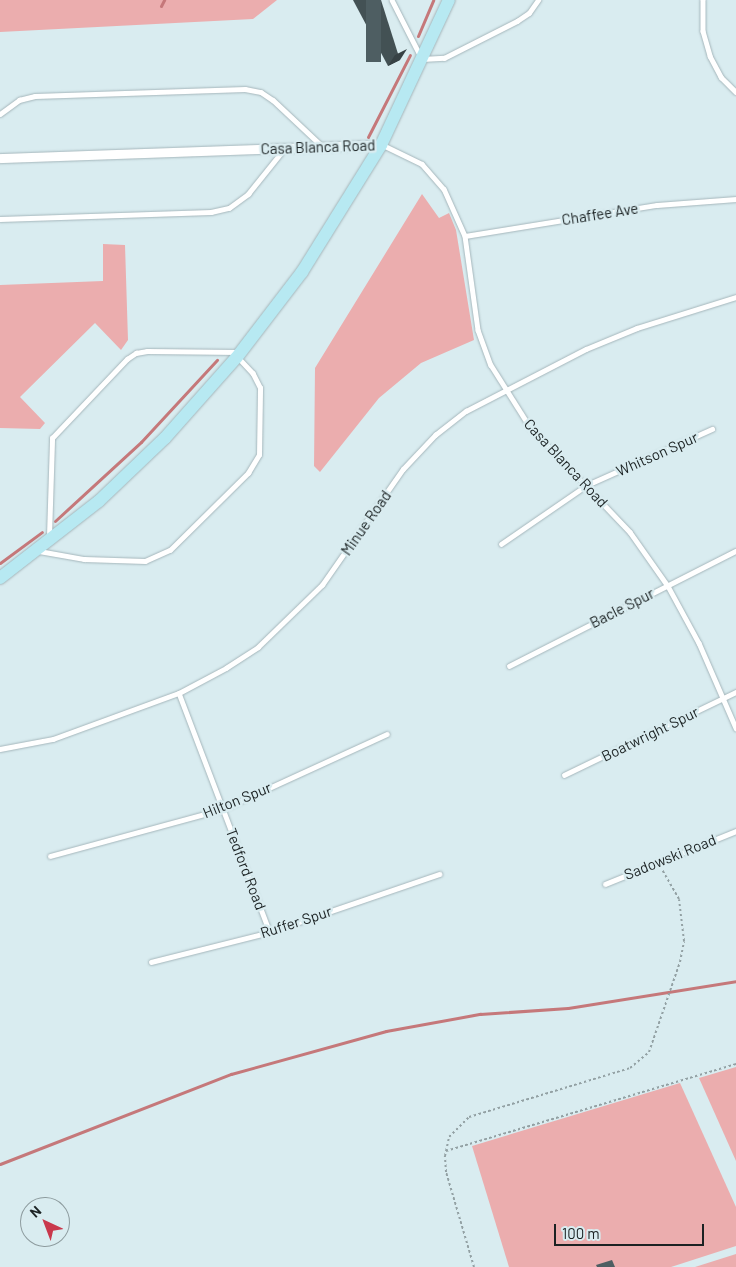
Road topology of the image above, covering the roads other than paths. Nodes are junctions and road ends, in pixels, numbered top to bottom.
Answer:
1 (392, 0) edge
2 (449, 0) edge
3 (538, 0) edge
4 (703, 0) edge
5 (422, 59) junction
6 (736, 92) edge
7 (0, 114) edge
8 (381, 145) junction
9 (322, 146) junction
10 (285, 147) junction
11 (0, 158) edge
12 (736, 199) edge
13 (0, 219) edge
14 (464, 236) junction
15 (736, 297) edge
16 (239, 355) junction
17 (506, 390) junction
18 (712, 429) dead end
19 (587, 485) junction
20 (48, 543) junction
21 (501, 544) dead end
22 (38, 551) junction
23 (736, 551) edge
24 (0, 578) edge
25 (668, 586) junction
26 (509, 666) dead end
27 (736, 692) edge
28 (180, 693) junction
29 (724, 698) junction
30 (736, 728) edge
31 (387, 734) dead end
32 (0, 749) edge
33 (564, 775) dead end
34 (223, 809) junction
35 (736, 831) edge
36 (50, 856) dead end
37 (439, 874) dead end
38 (605, 884) dead end
39 (270, 932) junction
40 (151, 962) dead end

1 - 5 lane
2 - 5 street
3 - 5 lane
4 - 6 lane
5 - 8 street
7 - 9 lane
8 - 9 street, Casa Blanca Road
8 - 14 lane, Casa Blanca Road
8 - 16 street
9 - 10 street, Casa Blanca Road
10 - 11 street, Casa Blanca Road
10 - 13 lane
12 - 14 lane, Chaffee Ave
14 - 17 lane, Casa Blanca Road
15 - 17 lane, Minue Road
16 - 20 street
16 - 20 lane
16 - 22 lane
17 - 19 lane, Casa Blanca Road
17 - 28 lane, Minue Road
18 - 19 lane, Whitson Spur
19 - 21 lane, Whitson Spur
19 - 25 lane, Casa Blanca Road
20 - 22 street
22 - 24 street
23 - 25 lane, Bacle Spur
25 - 26 lane, Bacle Spur
25 - 29 lane, Casa Blanca Road
27 - 29 lane, Boatwright Spur
28 - 32 lane, Minue Road
28 - 34 lane, Tedford Road
29 - 30 lane, Casa Blanca Road
29 - 33 lane, Boatwright Spur
31 - 34 lane, Hilton Spur
34 - 36 lane, Hilton Spur
34 - 39 lane, Tedford Road
35 - 38 lane, Sadowski Road
37 - 39 lane, Ruffer Spur
39 - 40 lane, Ruffer Spur

